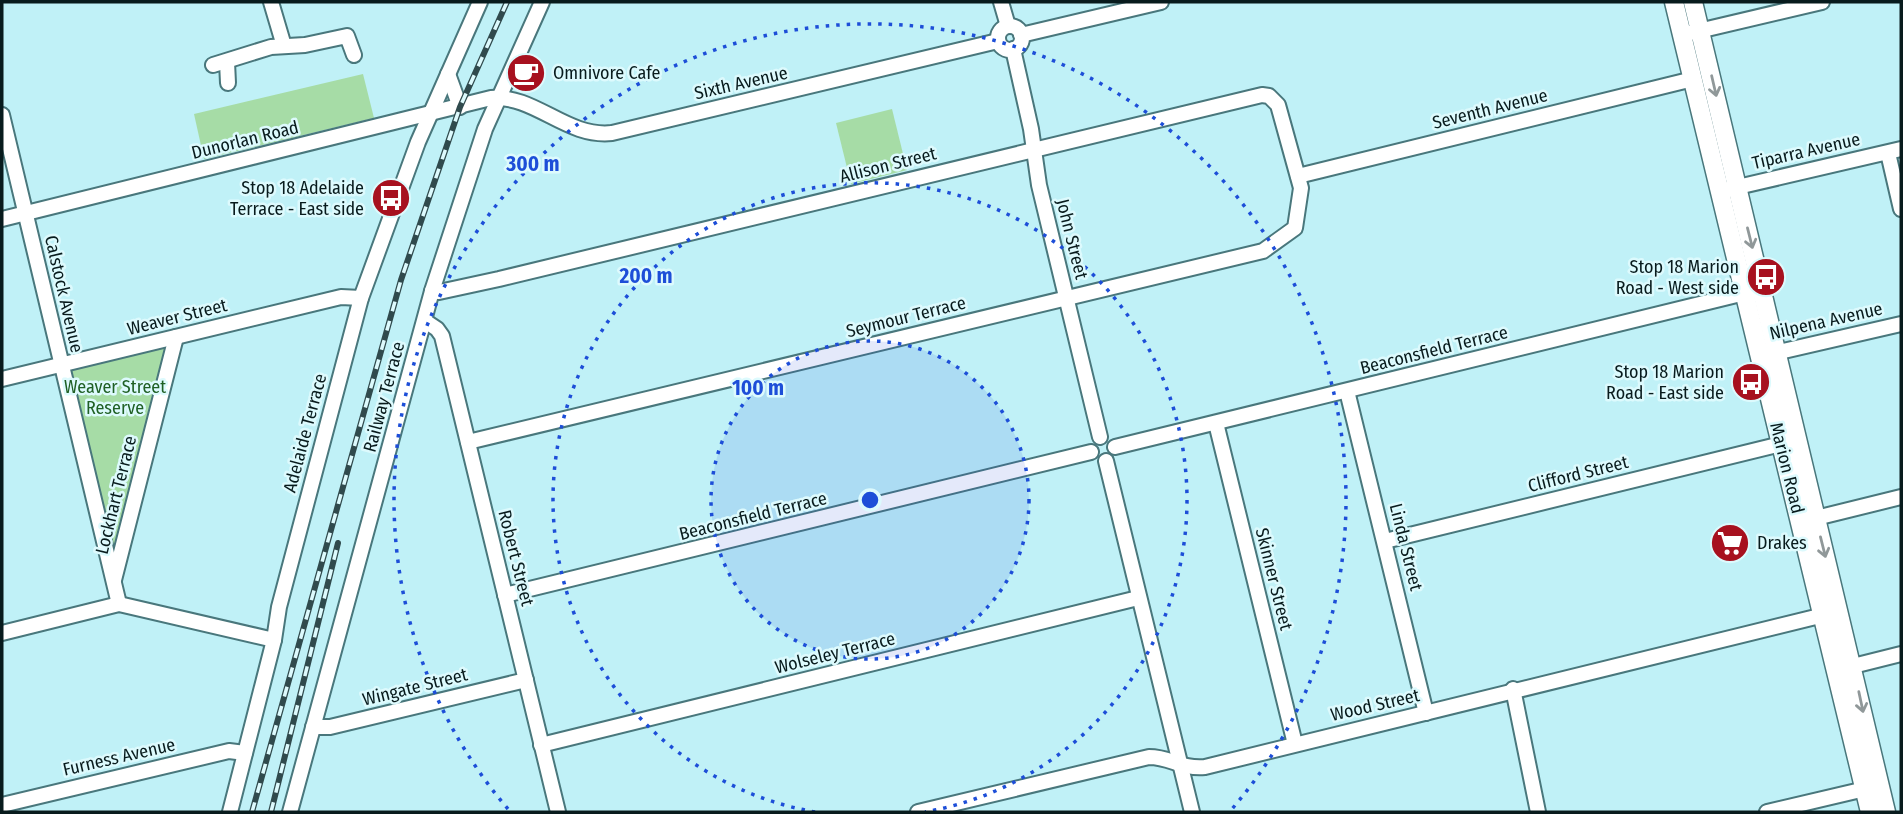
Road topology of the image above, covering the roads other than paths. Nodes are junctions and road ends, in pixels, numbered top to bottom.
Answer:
1 (271, 2) edge
2 (480, 2) edge
3 (542, 2) edge
4 (1001, 2) edge
5 (1161, 2) edge
6 (1674, 2) edge
7 (1693, 2) edge
8 (1822, 2) edge
9 (1008, 26) junction
10 (1700, 31) junction
11 (1021, 35) junction
12 (1682, 35) junction
13 (998, 41) junction
14 (284, 46) junction
15 (1013, 49) junction
16 (354, 55) dead end
17 (448, 74) junction
18 (1693, 79) junction
19 (228, 83) dead end
20 (498, 97) junction
21 (460, 107) junction
22 (2, 115) edge
23 (430, 115) junction
24 (1033, 150) junction
25 (1895, 151) edge
26 (1297, 176) junction
27 (1738, 187) junction
28 (1719, 191) junction
29 (1901, 209) edge
30 (25, 213) junction
31 (2, 219) edge
32 (1762, 289) junction
33 (432, 291) junction
34 (1744, 293) junction
35 (361, 298) junction
36 (1066, 298) junction
37 (425, 321) junction
38 (1901, 324) edge
39 (176, 337) junction
40 (1778, 352) junction
41 (1759, 357) junction
42 (61, 364) junction
43 (2, 379) edge
44 (1348, 391) junction
45 (1216, 423) junction
46 (1100, 437) junction
47 (468, 442) junction
48 (1781, 444) junction
49 (1115, 447) junction
50 (1091, 452) junction
51 (1802, 457) junction
52 (1106, 461) junction
53 (1901, 497) edge
54 (1815, 518) junction
55 (1385, 541) junction
56 (114, 581) junction
57 (505, 595) junction
58 (1138, 598) junction
59 (119, 604) junction
60 (1831, 614) junction
61 (2, 633) edge
62 (274, 640) junction
63 (1901, 654) edge
64 (1853, 666) junction
65 (526, 680) junction
66 (1513, 689) junction
67 (1426, 713) junction
68 (313, 727) junction
69 (1295, 744) junction
70 (541, 745) junction
71 (245, 753) junction
72 (1180, 766) junction
73 (1865, 789) junction
74 (2, 805) edge
75 (230, 812) edge
76 (290, 812) edge
77 (558, 812) edge
78 (918, 812) edge
79 (1192, 812) edge
80 (1538, 812) edge
81 (1767, 812) edge
82 (1870, 812) edge
83 (1886, 812) edge

1 - 14 street
2 - 17 street, Adelaide Terrace
3 - 20 street, Railway Terrace
4 - 9 street
5 - 11 street
6 - 12 main road, Marion Road
7 - 10 main road, Marion Road
8 - 10 street
9 - 11 street
9 - 13 street
10 - 12 street
10 -> 27 main road, Marion Road
11 - 15 street
12 - 18 main road, Marion Road
13 - 15 street
13 - 20 street, Sixth Avenue
14 - 16 street
14 - 19 street
15 - 24 street, John Street
17 - 21 street
17 - 23 street, Adelaide Terrace
18 - 26 street, Seventh Avenue
18 - 28 main road, Marion Road
20 - 21 street, Dunorlan Road
20 - 33 street, Railway Terrace
21 - 23 street, Dunorlan Road
22 - 30 street, Calstock Avenue
23 - 30 street, Dunorlan Road
23 - 35 street, Adelaide Terrace
24 - 26 street, Allison Street
24 - 33 street, Allison Street
24 - 36 street, John Street
25 - 27 street, Tiparra Avenue
25 - 29 street
26 - 36 street, Seymour Terrace
27 - 28 street, Tiparra Avenue
27 -> 32 main road, Marion Road
28 - 34 main road, Marion Road
30 - 31 street, Dunorlan Road
30 - 42 street, Calstock Avenue
32 - 34 street, Beaconsfield Terrace
32 - 40 main road, Marion Road
33 - 37 street, Railway Terrace
34 - 41 main road, Marion Road
34 - 44 street, Beaconsfield Terrace
35 - 39 street, Weaver Street
35 - 62 street, Adelaide Terrace
36 - 46 street, John Street
36 - 47 street, Seymour Terrace
37 - 47 street, Robert Street
37 - 68 street, Railway Terrace
38 - 40 street, Nilpena Avenue
39 - 42 street, Weaver Street
39 - 56 street, Lockhart Terrace
40 - 41 street, Nilpena Avenue
40 - 51 main road, Marion Road
41 - 48 main road, Marion Road
42 - 43 street, Weaver Street
42 - 56 street, Calstock Avenue
44 - 45 street, Beaconsfield Terrace
44 - 55 street, Linda Street
45 - 49 street, Beaconsfield Terrace
45 - 69 street, Skinner Street
46 - 49 street
46 - 50 street
47 - 57 street, Robert Street
48 - 51 main road
48 - 55 street, Clifford Street
48 - 60 main road, Marion Road
49 - 52 street
50 - 52 street
50 - 57 street, Beaconsfield Terrace
51 - 54 main road, Marion Road
52 - 58 street
53 - 54 street
54 -> 60 main road, Marion Road
55 - 67 street, Linda Street
56 - 59 street, Calstock Avenue
57 - 65 street, Robert Street
58 - 70 street, Wolseley Terrace
58 - 72 street
59 - 61 street
59 - 62 street
60 - 64 main road, Marion Road
60 - 66 street, Wood Street
60 - 73 main road, Marion Road
62 - 71 street, Adelaide Terrace
63 - 64 street
64 -> 83 main road, Marion Road
65 - 68 street, Wingate Street
65 - 70 street, Robert Street
66 - 67 street, Wood Street
66 - 80 street
67 - 69 street, Wood Street
68 - 76 street, Railway Terrace
69 - 72 street, Wood Street
70 - 77 street, Robert Street
71 - 74 street, Furness Avenue
71 - 75 street, Adelaide Terrace
72 - 78 street, Wood Street
72 - 79 street
73 - 81 street
73 - 82 main road, Marion Road

